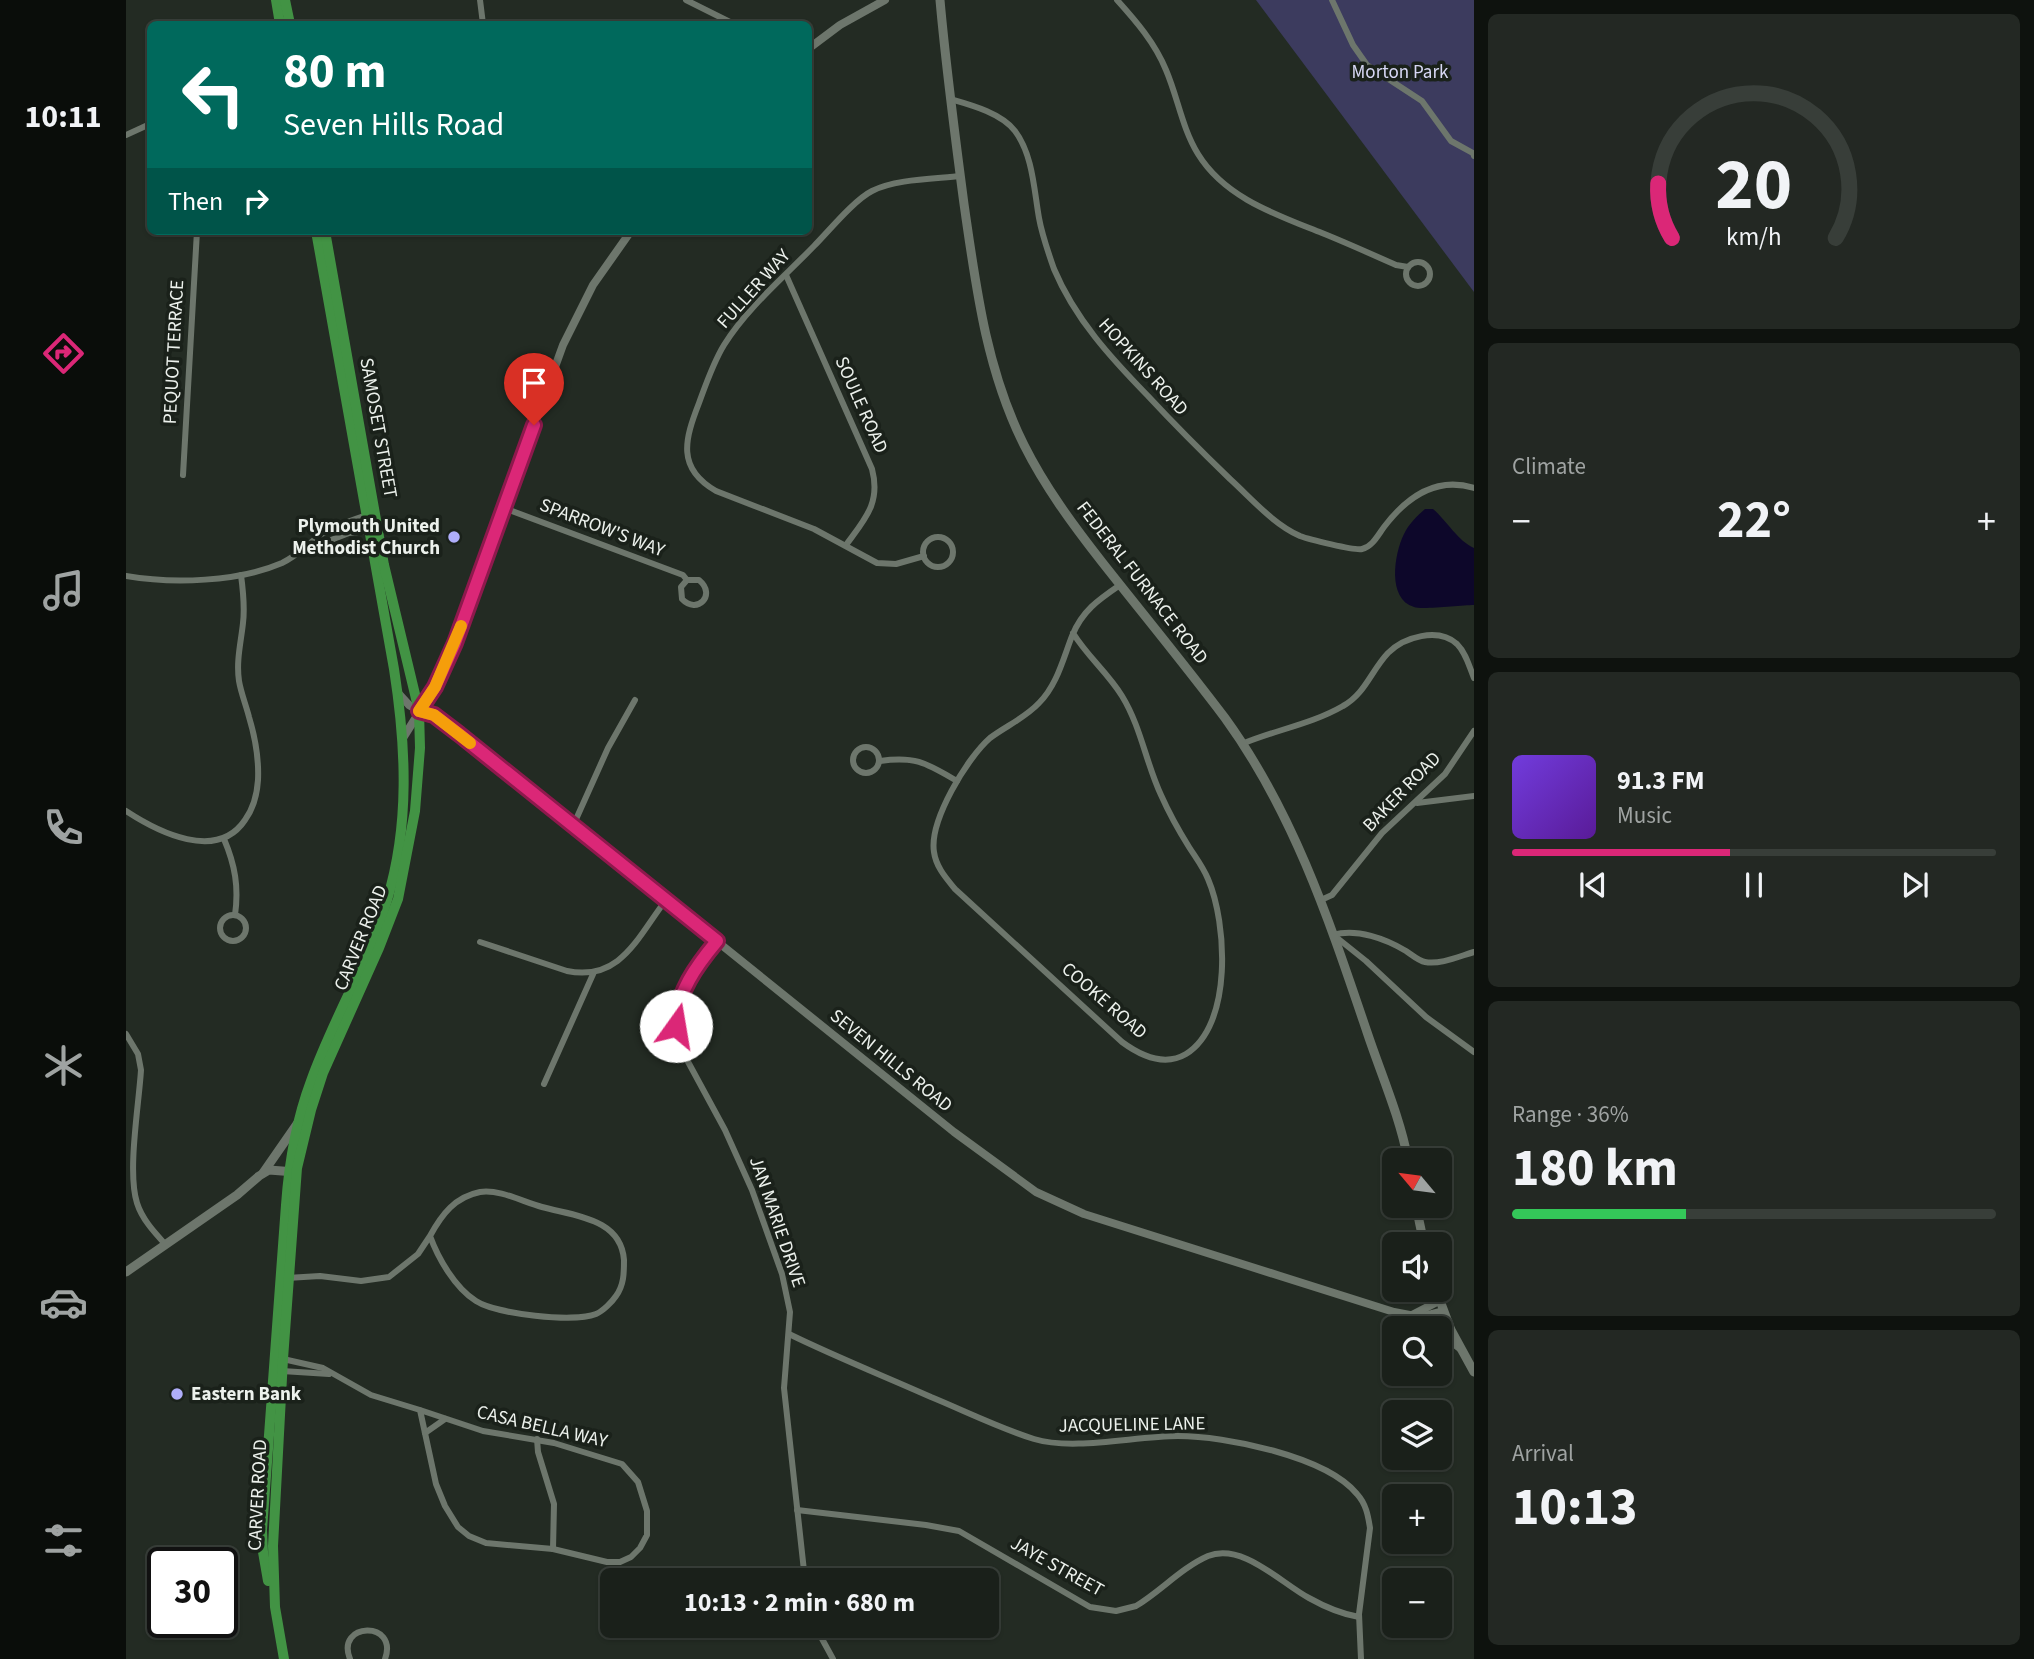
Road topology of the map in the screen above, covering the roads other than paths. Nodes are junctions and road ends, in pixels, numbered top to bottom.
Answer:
1 (276, 0) edge
2 (285, 0) edge
3 (480, 0) edge
4 (686, 0) edge
5 (886, 0) edge
6 (940, 0) edge
7 (1117, 0) edge
8 (1332, 0) edge
9 (280, 21) edge
10 (289, 21) edge
11 (483, 21) edge
12 (728, 21) edge
13 (812, 46) edge
14 (950, 99) junction
15 (147, 125) edge
16 (126, 135) edge
17 (1474, 156) edge
18 (961, 176) junction
19 (198, 235) edge
20 (317, 235) edge
21 (326, 235) edge
22 (628, 235) edge
23 (1408, 267) junction
24 (786, 275) junction
25 (183, 475) dead end
26 (1474, 488) edge
27 (504, 508) junction
28 (370, 514) junction
29 (373, 532) junction
30 (846, 545) junction
31 (295, 554) junction
32 (924, 555) junction
33 (241, 575) junction
34 (126, 576) edge
35 (687, 580) junction
36 (1120, 585) junction
37 (1073, 633) junction
38 (1474, 678) edge
39 (398, 693) junction
40 (635, 700) dead end
41 (419, 711) junction
42 (1474, 731) edge
43 (403, 738) junction
44 (1242, 744) junction
45 (880, 761) junction
46 (957, 781) junction
47 (1474, 796) edge
48 (1416, 803) junction
49 (126, 811) edge
50 (573, 826) junction
51 (224, 839) junction
52 (666, 900) junction
53 (1321, 900) junction
54 (235, 915) junction
55 (1333, 934) junction
56 (717, 941) junction
57 (481, 942) dead end
58 (1474, 952) edge
59 (594, 972) junction
60 (126, 1034) edge
61 (1474, 1052) edge
62 (544, 1084) dead end
63 (299, 1121) junction
64 (1404, 1148) edge
65 (293, 1172) junction
66 (259, 1176) junction
67 (430, 1236) junction
68 (165, 1244) junction
69 (126, 1272) edge
70 (286, 1278) junction
71 (1437, 1302) edge
72 (1439, 1302) edge
73 (1443, 1311) junction
74 (1410, 1316) joint
75 (1424, 1316) edge
76 (789, 1334) junction
77 (1452, 1342) edge
78 (1460, 1348) junction
79 (283, 1359) junction
80 (282, 1371) junction
81 (1474, 1372) edge
82 (334, 1375) junction
83 (420, 1410) junction
84 (446, 1419) junction
85 (425, 1433) junction
86 (537, 1439) junction
87 (797, 1510) junction
88 (553, 1549) junction
89 (804, 1568) edge
90 (276, 1612) junction
91 (1359, 1617) junction
92 (822, 1638) edge
93 (284, 1659) edge
94 (350, 1659) edge
95 (385, 1659) edge
96 (833, 1659) edge
97 (1361, 1659) edge

1 - 9 highway
2 - 10 highway
3 - 11 street
4 - 12 street
5 - 13 street
6 - 14 main road, FEDERAL FURNACE ROAD
7 - 23 street
8 - 17 street
14 - 18 main road, FEDERAL FURNACE ROAD
14 - 26 street, HOPKINS ROAD
15 - 16 street
18 - 24 street, FULLER WAY
18 - 36 main road, FEDERAL FURNACE ROAD
19 - 25 street, PEQUOT TERRACE
20 - 28 highway, SAMOSET STREET
21 - 28 highway, SAMOSET STREET
22 - 27 street
23 - 23 street
24 - 30 street, SOULE ROAD
24 - 30 street, FULLER WAY
27 - 35 street, SPARROW'S WAY
27 - 41 street
28 - 29 highway, SAMOSET STREET
28 - 31 street
29 - 31 street
29 - 39 highway, SAMOSET STREET
29 - 41 highway, SAMOSET STREET
30 - 32 street, FULLER WAY
31 - 33 street
32 - 32 street, FULLER WAY
33 - 34 street
33 - 51 street
35 - 35 street, SPARROW'S WAY
36 - 37 street, COOKE ROAD
36 - 44 main road, FEDERAL FURNACE ROAD
37 - 46 street, COOKE ROAD
37 - 46 street, COOKE ROAD
38 - 44 street
39 - 41 street, SEVEN HILLS ROAD
39 - 43 highway, CARVER ROAD
40 - 50 street
41 - 43 street
41 - 50 street, SEVEN HILLS ROAD
41 - 65 highway, CARVER ROAD
42 - 48 street, BAKER ROAD
43 - 63 highway, CARVER ROAD
44 - 53 main road, FEDERAL FURNACE ROAD
45 - 45 street
45 - 46 street
47 - 48 street
48 - 53 street, BAKER ROAD
49 - 51 street
50 - 52 street, SEVEN HILLS ROAD
51 - 54 street
52 - 56 street, SEVEN HILLS ROAD
52 - 59 street
53 - 55 main road, FEDERAL FURNACE ROAD
54 - 54 street
55 - 58 street
55 - 61 street
55 - 64 main road, FEDERAL FURNACE ROAD
56 - 74 street, SEVEN HILLS ROAD
56 - 76 street, JAN MARIE DRIVE
57 - 59 street
59 - 62 street
60 - 68 street
63 - 65 highway, CARVER ROAD
63 - 66 main road
65 - 66 main road
65 - 70 highway, CARVER ROAD
66 - 68 main road
67 - 67 street
67 - 70 street
68 - 69 main road
70 - 79 highway, CARVER ROAD
70 - 90 highway, CARVER ROAD
71 - 74 street
72 - 73 main road
73 - 75 street, SEVEN HILLS ROAD
73 - 78 main road
76 - 87 street, JAN MARIE DRIVE
76 - 91 street, JACQUELINE LANE
77 - 78 street
78 - 81 main road
79 - 80 highway, CARVER ROAD
79 - 82 street, CASA BELLA WAY
80 - 82 street, CASA BELLA WAY
80 - 90 highway, CARVER ROAD
82 - 83 street, CASA BELLA WAY
83 - 84 street, CASA BELLA WAY
83 - 85 street, CASA BELLA WAY
84 - 85 street
84 - 86 street, CASA BELLA WAY
85 - 88 street, CASA BELLA WAY
86 - 88 street
86 - 88 street, CASA BELLA WAY
87 - 89 street, JAN MARIE DRIVE
87 - 91 street, JAYE STREET
90 - 93 highway, CARVER ROAD
91 - 97 street, JACQUELINE LANE
92 - 96 street
94 - 95 street

